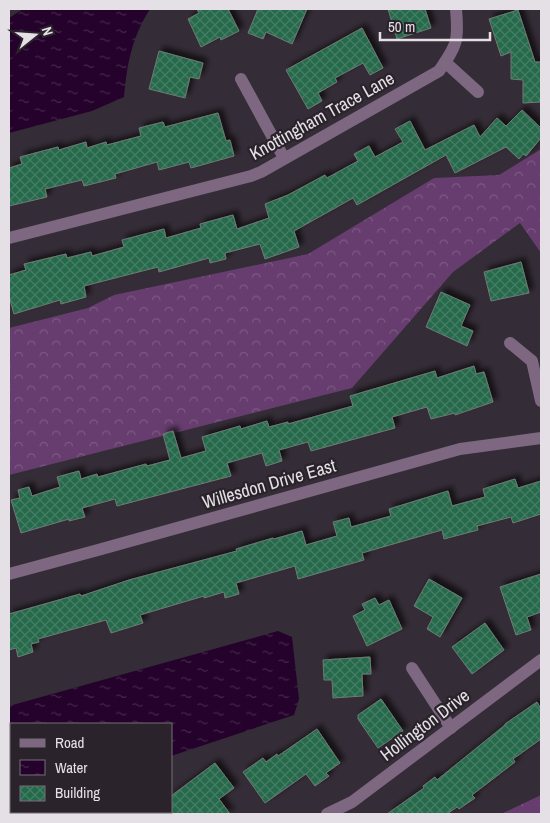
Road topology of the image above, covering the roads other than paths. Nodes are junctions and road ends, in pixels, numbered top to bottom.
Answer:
1 (456, 9) edge
2 (445, 62) junction
3 (241, 79) dead end
4 (478, 92) dead end
5 (284, 158) junction
6 (9, 238) edge
7 (510, 343) dead end
8 (541, 401) edge
9 (541, 438) edge
10 (9, 574) edge
11 (541, 660) edge
12 (412, 668) dead end
13 (451, 728) junction
14 (327, 814) edge

1 - 2 street, Knottingham Trace Lane
2 - 4 street
2 - 5 street, Knottingham Trace Lane
3 - 5 street
5 - 6 street, Knottingham Trace Lane
7 - 8 street
9 - 10 street, Willesdon Drive East
11 - 13 street, Hollington Drive
12 - 13 street
13 - 14 street, Hollington Drive

